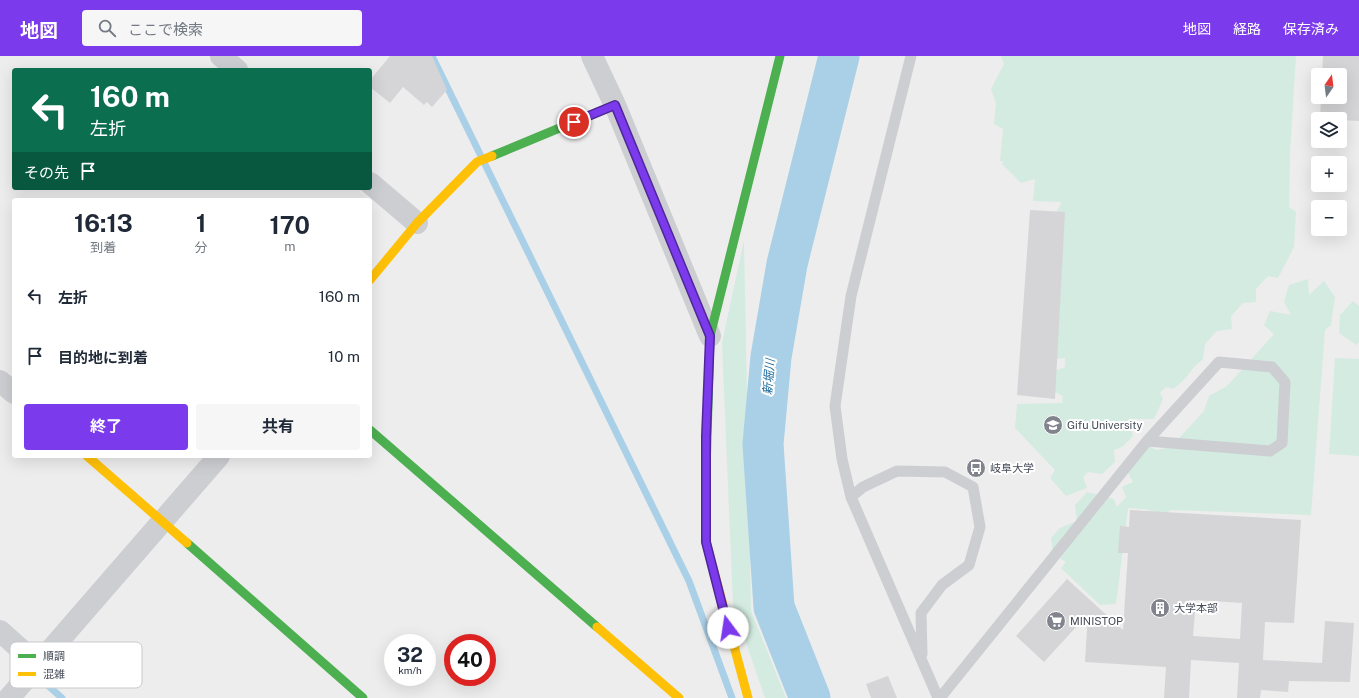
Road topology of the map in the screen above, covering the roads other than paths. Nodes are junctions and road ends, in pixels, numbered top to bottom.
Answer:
1 (221, 56) edge
2 (592, 56) edge
3 (780, 56) edge
4 (911, 56) edge
5 (235, 68) edge
6 (615, 105) junction
7 (372, 185) edge
8 (417, 223) junction
9 (372, 278) edge
10 (710, 336) junction
11 (0, 381) edge
12 (12, 391) edge
13 (372, 432) edge
14 (1147, 441) junction
15 (89, 458) edge
16 (217, 458) edge
17 (851, 497) junction
18 (162, 521) junction
19 (0, 631) edge
20 (12, 642) edge
21 (58, 642) edge
22 (922, 660) junction
23 (18, 688) edge
24 (9, 698) edge
25 (363, 698) edge
26 (679, 698) edge
27 (748, 698) edge
28 (939, 698) edge

1 - 5 street
2 - 6 street
3 - 10 street
4 - 17 lane
6 - 8 street
6 - 10 street
7 - 8 street
8 - 9 street
10 - 27 street
11 - 12 street
13 - 26 street
14 - 14 lane
14 - 28 lane
15 - 18 street
16 - 18 street
17 - 22 lane
17 - 22 lane
18 - 21 street
18 - 25 street
19 - 20 street
22 - 28 lane
23 - 24 street

